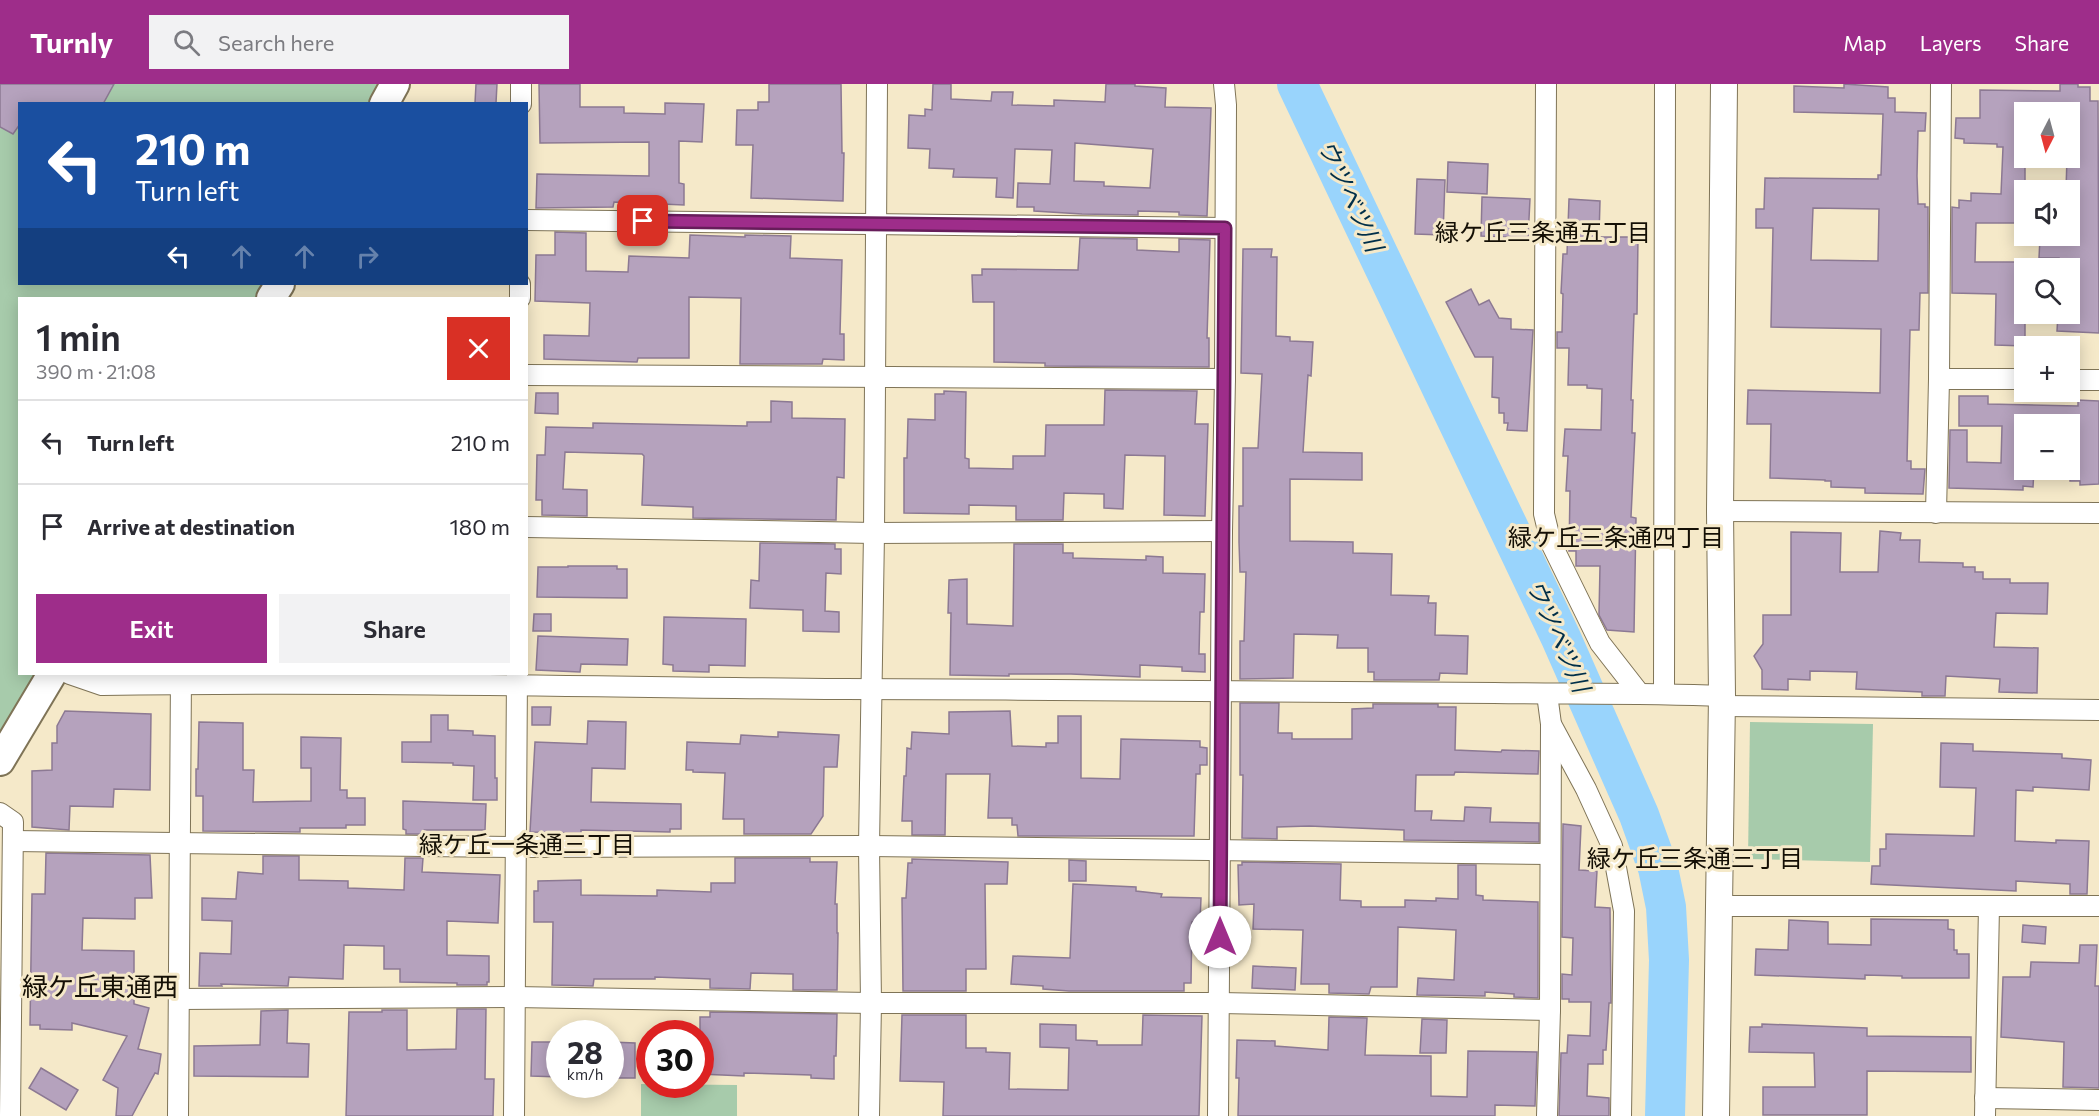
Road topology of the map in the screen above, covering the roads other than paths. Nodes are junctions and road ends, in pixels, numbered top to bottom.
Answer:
1 (395, 84) edge
2 (521, 84) edge
3 (877, 84) edge
4 (1224, 84) edge
5 (1546, 84) edge
6 (1665, 84) edge
7 (1724, 84) edge
8 (1941, 84) edge
9 (385, 102) edge
10 (521, 102) edge
11 (528, 220) edge
12 (876, 224) junction
13 (1225, 228) junction
14 (528, 375) edge
15 (874, 378) junction
16 (1225, 379) junction
17 (1939, 379) junction
18 (2014, 380) edge
19 (2080, 380) edge
20 (2099, 380) edge
21 (1720, 512) junction
22 (1936, 513) junction
23 (2099, 513) edge
24 (528, 527) edge
25 (1222, 531) junction
26 (874, 532) junction
27 (51, 675) edge
28 (73, 675) edge
29 (181, 679) edge
30 (517, 679) edge
31 (871, 688) junction
32 (1221, 689) junction
33 (1639, 693) junction
34 (1552, 694) junction
35 (1664, 694) junction
36 (1721, 701) junction
37 (2099, 710) edge
38 (1551, 724) junction
39 (0, 761) edge
40 (0, 813) edge
41 (13, 841) junction
42 (180, 844) junction
43 (516, 846) junction
44 (869, 846) junction
45 (1220, 849) junction
46 (1550, 854) junction
47 (1718, 906) junction
48 (1989, 906) junction
49 (2099, 906) edge
50 (515, 997) junction
51 (179, 999) junction
52 (871, 1003) junction
53 (1220, 1003) junction
54 (1550, 1010) junction
55 (2099, 1100) edge
56 (1985, 1107) edge
57 (10, 1116) edge
58 (178, 1116) edge
59 (514, 1116) edge
60 (869, 1116) edge
61 (1218, 1116) edge
62 (1547, 1116) edge
63 (1621, 1116) edge
64 (1716, 1116) edge

1 - 9 main road
2 - 10 street
3 - 12 street
4 - 13 street
5 - 33 street
6 - 35 street
7 - 21 street
8 - 17 street
11 - 12 street
12 - 13 street
12 - 15 street
13 - 16 street
14 - 15 street
15 - 16 street
15 - 26 street
16 - 25 street
17 - 18 street
17 - 22 street
19 - 20 street
21 - 22 street
21 - 36 street
22 - 23 street
24 - 26 street
25 - 26 street
25 - 32 street
26 - 31 street
27 - 39 main road
28 - 29 street
29 - 30 street
29 - 42 street
30 - 31 street
30 - 43 street
31 - 32 street
31 - 44 street
32 - 34 street
32 - 45 street
33 - 34 street
33 - 35 street
34 - 38 street
35 - 36 street
36 - 37 street
36 - 47 street
38 - 46 street
38 - 63 street
40 - 41 street
41 - 42 street
41 - 57 street
42 - 43 street
42 - 51 street
43 - 44 street
43 - 50 street
44 - 45 street
44 - 52 street
45 - 46 street
45 - 53 street
46 - 54 street
47 - 48 street
47 - 64 street
48 - 49 street
48 - 56 street
50 - 51 street
50 - 52 street
50 - 59 street
51 - 58 street
52 - 53 street
52 - 60 street
53 - 54 street
53 - 61 street
54 - 62 street
55 - 56 street

